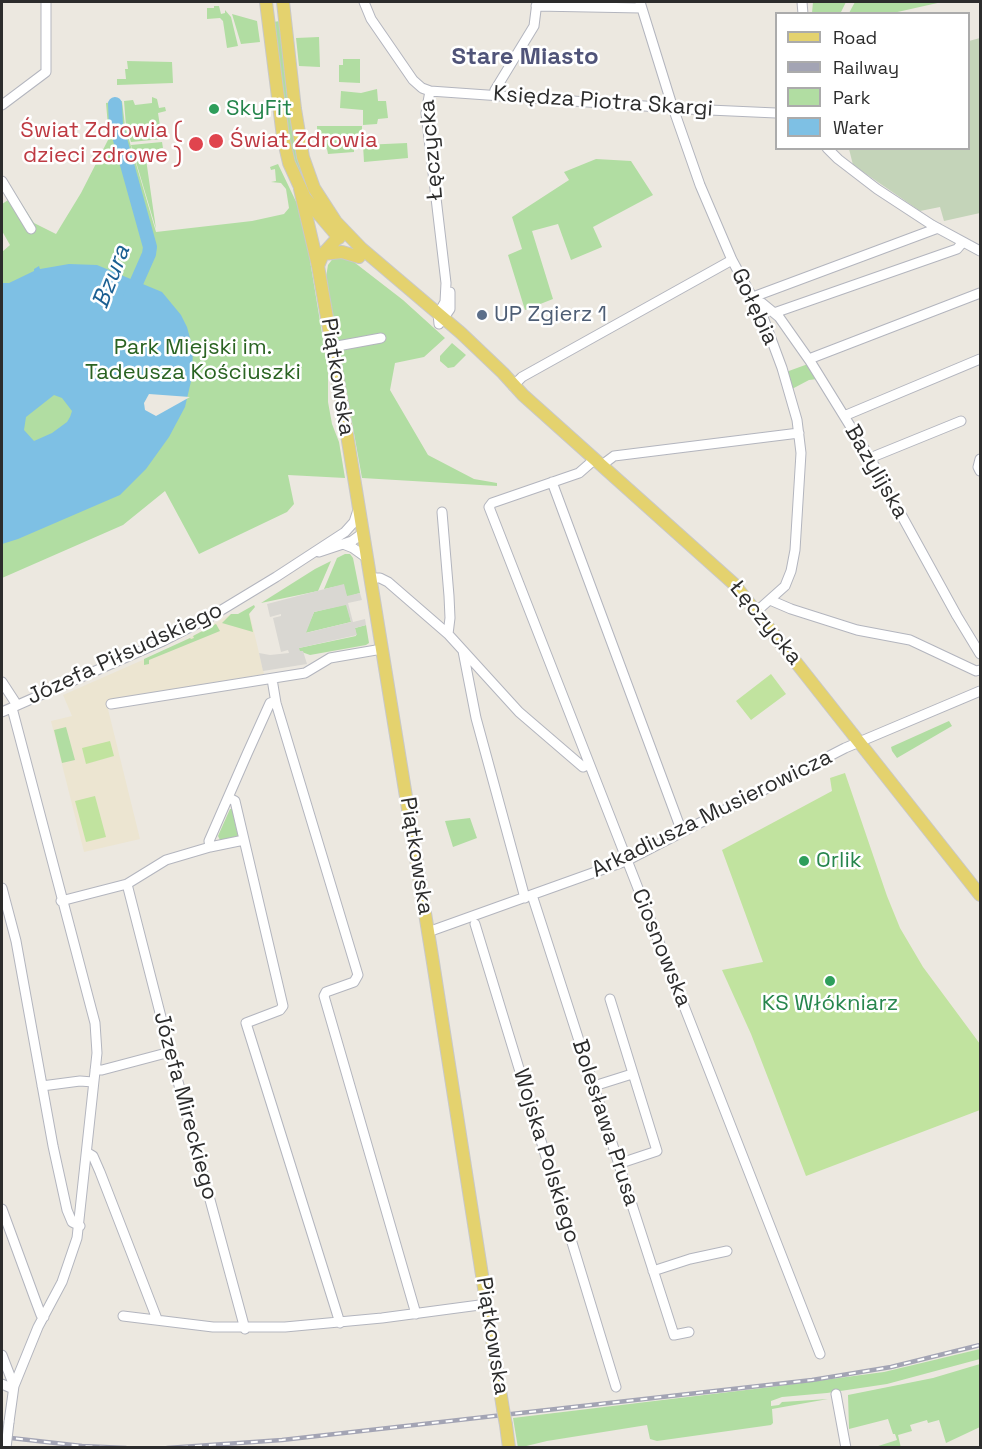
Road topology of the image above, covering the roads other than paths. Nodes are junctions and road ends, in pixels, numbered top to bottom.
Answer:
1 (46, 2) edge
2 (266, 2) edge
3 (283, 2) edge
4 (364, 2) edge
5 (536, 4) edge
6 (640, 5) edge
7 (430, 91) junction
8 (494, 95) junction
9 (2, 105) edge
10 (673, 108) junction
11 (775, 113) edge
12 (829, 150) edge
13 (2, 182) edge
14 (300, 189) junction
15 (938, 228) junction
16 (31, 229) dead end
17 (341, 234) junction
18 (963, 242) junction
19 (981, 251) edge
20 (359, 257) junction
21 (321, 260) junction
22 (732, 260) junction
23 (981, 293) edge
24 (755, 300) junction
25 (774, 313) junction
26 (441, 319) junction
27 (381, 338) dead end
28 (332, 347) junction
29 (809, 359) junction
30 (981, 359) edge
31 (513, 386) junction
32 (844, 416) junction
33 (961, 421) dead end
34 (799, 433) junction
35 (870, 458) junction
36 (981, 459) edge
37 (599, 462) junction
38 (981, 471) edge
39 (552, 482) junction
40 (358, 508) junction
41 (442, 512) dead end
42 (345, 532) junction
43 (363, 533) junction
44 (343, 544) junction
45 (309, 556) junction
46 (367, 558) junction
47 (370, 578) junction
48 (770, 600) junction
49 (757, 611) junction
50 (448, 634) junction
51 (382, 649) junction
52 (463, 651) junction
53 (981, 654) edge
54 (981, 670) edge
55 (272, 679) junction
56 (2, 682) edge
57 (981, 691) edge
58 (275, 700) junction
59 (111, 704) dead end
60 (14, 706) junction
61 (2, 712) edge
62 (860, 742) junction
63 (589, 764) junction
64 (230, 798) junction
65 (682, 832) junction
66 (244, 840) junction
67 (210, 847) junction
68 (626, 861) junction
69 (127, 884) junction
70 (2, 888) edge
71 (981, 895) edge
72 (529, 897) junction
73 (61, 901) junction
74 (475, 924) dead end
75 (428, 932) junction
76 (610, 999) dead end
77 (170, 1052) junction
78 (96, 1070) junction
79 (632, 1074) junction
80 (93, 1082) junction
81 (42, 1086) junction
82 (594, 1086) junction
83 (88, 1153) junction
84 (618, 1164) junction
85 (2, 1209) edge
86 (80, 1226) junction
87 (727, 1251) dead end
88 (653, 1271) junction
89 (487, 1304) junction
90 (416, 1314) junction
91 (123, 1316) dead end
92 (44, 1317) junction
93 (157, 1319) junction
94 (340, 1323) junction
95 (245, 1329) junction
96 (689, 1332) dead end
97 (820, 1354) dead end
98 (2, 1355) edge
99 (2, 1384) edge
100 (14, 1387) junction
101 (616, 1387) dead end
102 (836, 1394) dead end
103 (6, 1448) edge
104 (509, 1448) edge
105 (846, 1448) edge

1 - 9 street
2 - 14 main road
3 - 17 main road
4 - 7 street, Łęczycka
5 - 6 street
5 - 8 street
6 - 10 street, Gołębia
7 - 8 street, Księdza Piotra Skargi
7 - 26 street, Łęczycka
8 - 10 street, Księdza Piotra Skargi
10 - 11 street, Księdza Piotra Skargi
10 - 22 street, Gołębia
12 - 15 street
13 - 16 street
14 - 17 main road
14 - 21 main road, Piątkowska
15 - 18 street
15 - 24 street
17 - 20 main road
17 - 21 main road
17 - 26 main road
18 - 19 street
18 - 25 street
20 - 21 main road
20 - 26 main road
21 - 28 main road, Piątkowska
22 - 24 street, Gołębia
22 - 31 street
23 - 29 street
24 - 25 street, Bazylijska
24 - 34 street, Gołębia
25 - 29 street, Bazylijska
26 - 31 main road, Łęczycka
27 - 28 street
28 - 40 main road, Piątkowska
29 - 32 street, Bazylijska
30 - 32 street
31 - 37 main road, Łęczycka
32 - 35 street, Bazylijska
33 - 35 street
34 - 37 street
34 - 48 street, Gołębia
35 - 53 street, Bazylijska
36 - 38 street
37 - 39 street
37 - 49 main road, Łęczycka
39 - 63 street, Ciosnowska
39 - 65 street
40 - 42 street
40 - 43 main road, Piątkowska
41 - 50 street
42 - 43 street
42 - 45 street, Józefa Piłsudskiego
43 - 44 street, Józefa Piłsudskiego
43 - 46 main road, Piątkowska
44 - 45 street, Józefa Piłsudskiego
44 - 46 street
45 - 60 street, Józefa Piłsudskiego
46 - 47 main road, Piątkowska
47 - 50 street
47 - 51 main road, Piątkowska
48 - 49 street, Gołębia
48 - 54 street
49 - 62 main road, Łęczycka
50 - 52 street
51 - 55 street
51 - 75 main road, Piątkowska
52 - 63 street
52 - 72 street, Bolesława Prusa
55 - 58 street
55 - 59 street
56 - 60 street
57 - 62 street, Arkadiusza Musierowicza
58 - 64 street
58 - 90 street
60 - 61 street, Józefa Piłsudskiego
60 - 73 street
62 - 65 street, Arkadiusza Musierowicza
62 - 71 main road, Łęczycka
63 - 68 street, Ciosnowska
64 - 66 street
64 - 67 street
65 - 68 street, Arkadiusza Musierowicza
66 - 67 street
66 - 94 street
67 - 69 street
68 - 72 street, Arkadiusza Musierowicza
68 - 97 street, Ciosnowska
69 - 73 street
69 - 77 street, Józefa Mireckiego
70 - 81 street
72 - 75 street, Arkadiusza Musierowicza
72 - 82 street, Bolesława Prusa
73 - 78 street
74 - 101 street, Wojska Polskiego
75 - 89 main road, Piątkowska
76 - 79 street
77 - 78 street
77 - 95 street, Józefa Mireckiego
78 - 80 street
79 - 82 street
79 - 84 street
80 - 81 street
80 - 83 street
81 - 86 street
82 - 84 street, Bolesława Prusa
83 - 86 street
83 - 93 street
84 - 88 street, Bolesława Prusa
85 - 92 street
86 - 92 street
87 - 88 street
88 - 96 street, Bolesława Prusa
89 - 90 street
89 - 104 main road, Piątkowska, bridge
90 - 94 street
91 - 93 street
92 - 100 street
93 - 95 street
94 - 95 street
98 - 100 street
99 - 100 street
100 - 103 street, bridge
102 - 105 street

